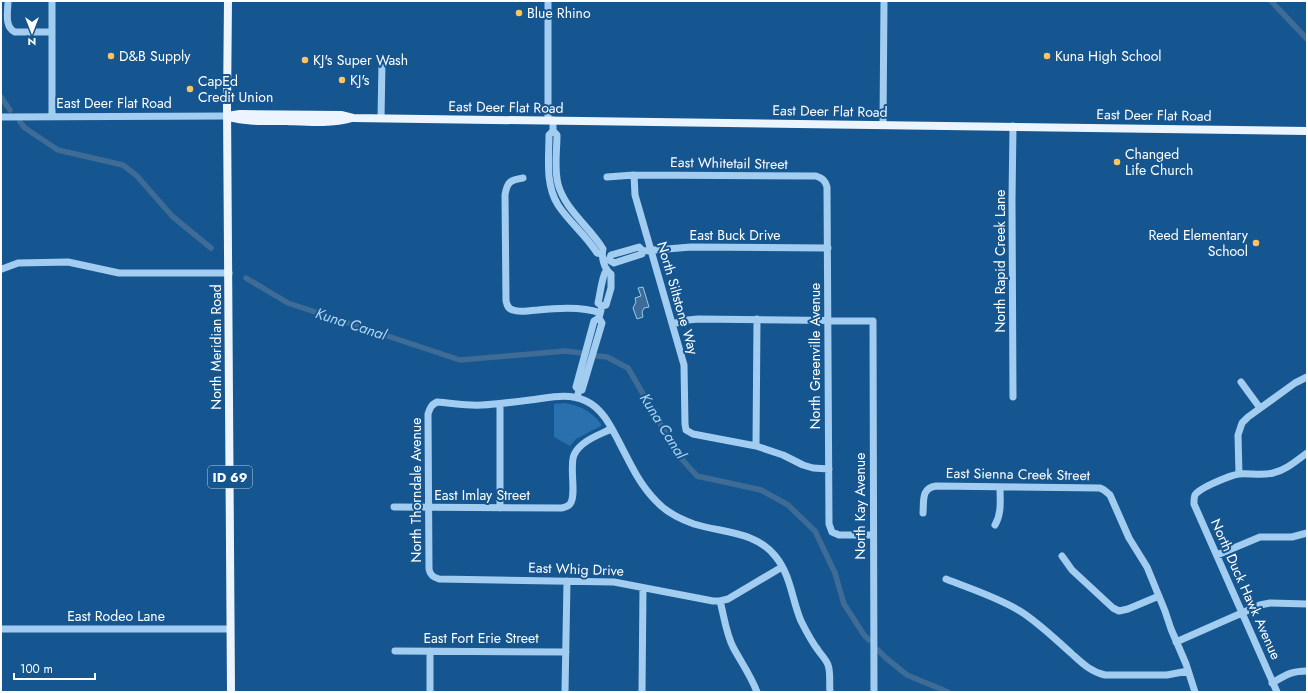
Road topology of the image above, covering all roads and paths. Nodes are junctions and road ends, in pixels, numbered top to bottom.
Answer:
1 (8, 1) edge
2 (52, 1) edge
3 (228, 1) edge
4 (548, 1) edge
5 (884, 1) edge
6 (52, 32) junction
7 (382, 63) dead end
8 (52, 116) junction
9 (227, 116) junction
10 (1, 117) edge
11 (381, 118) junction
12 (551, 120) junction
13 (884, 124) junction
14 (1013, 126) junction
15 (1307, 131) edge
16 (634, 175) junction
17 (607, 177) dead end
18 (523, 178) dead end
19 (824, 180) joint
20 (828, 248) junction
21 (647, 250) junction
22 (605, 259) junction
23 (2, 269) edge
24 (229, 273) junction
25 (600, 312) junction
26 (757, 319) junction
27 (828, 320) junction
28 (672, 324) junction
29 (1307, 377) edge
30 (1241, 382) dead end
31 (1013, 397) dead end
32 (577, 398) junction
33 (500, 404) junction
34 (1260, 408) junction
35 (612, 429) junction
36 (756, 446) junction
37 (1307, 454) edge
38 (829, 469) junction
39 (1239, 474) junction
40 (1000, 487) junction
41 (394, 506) dead end
42 (428, 507) junction
43 (500, 508) junction
44 (923, 513) dead end
45 (995, 525) dead end
46 (1307, 533) edge
47 (873, 535) junction
48 (1217, 555) junction
49 (1062, 556) dead end
50 (782, 567) junction
51 (432, 575) joint
52 (946, 579) dead end
53 (567, 581) junction
54 (643, 588) junction
55 (1159, 596) junction
56 (720, 601) junction
57 (1307, 604) edge
58 (1242, 613) junction
59 (1, 629) edge
60 (230, 629) junction
61 (1176, 642) junction
62 (396, 651) dead end
63 (430, 651) junction
64 (566, 652) junction
65 (1188, 671) junction
66 (1307, 671) edge
67 (1272, 683) junction
68 (231, 692) edge
69 (430, 692) edge
70 (565, 692) edge
71 (642, 692) edge
72 (757, 692) edge
73 (830, 692) edge
74 (874, 692) edge
75 (1195, 692) edge
76 (1277, 692) edge

1 - 6 street
2 - 6 street
3 - 9 main road, North Meridian Road / ID 69
4 - 12 street
5 - 13 street
6 - 8 street
7 - 11 street
8 - 9 street, East Deer Flat Road
8 - 10 street, East Deer Flat Road
9 - 11 main road, East Deer Flat Road
9 - 24 main road, North Meridian Road / ID 69
11 - 12 main road, East Deer Flat Road
12 - 13 main road, East Deer Flat Road
12 - 22 street
13 - 14 main road, East Deer Flat Road
14 - 15 main road, East Deer Flat Road
14 - 31 street, North Rapid Creek Lane
16 - 17 street, East Whitetail Street
16 - 19 street, East Whitetail Street
16 - 21 street, North Siltstone Way
18 - 25 street
19 - 20 street, North Greenville Avenue
20 - 21 street, East Buck Drive
20 - 27 street, North Greenville Avenue
21 - 22 street, East Buck Drive
21 - 28 street, North Siltstone Way
22 - 25 street
23 - 24 street
24 - 60 main road, North Meridian Road / ID 69
25 - 32 street
26 - 27 street
26 - 28 street
26 - 36 street
27 - 38 street, North Greenville Avenue
27 - 47 street, North Kay Avenue
28 - 36 street, North Siltstone Way
29 - 34 street
30 - 34 street
32 - 33 street
32 - 35 street
33 - 42 street, North Thorndale Avenue
33 - 43 street
34 - 39 street
35 - 43 street, East Imlay Street
35 - 50 street
36 - 38 street
37 - 39 street
38 - 47 street, North Greenville Avenue
39 - 48 street, North Duck Hawk Avenue
40 - 44 street, East Sienna Creek Street
40 - 45 street
40 - 55 street, East Sienna Creek Street
41 - 42 street, East Imlay Street
42 - 43 street, East Imlay Street
42 - 51 street, North Thorndale Avenue
46 - 48 street
47 - 74 street, North Kay Avenue
48 - 58 street, North Duck Hawk Avenue
49 - 55 street
50 - 56 street
50 - 73 street
51 - 53 street, East Whig Drive
52 - 65 street
53 - 54 street, East Whig Drive
53 - 64 street
54 - 56 street, East Whig Drive
54 - 71 street
55 - 61 street
56 - 72 street
57 - 58 street
58 - 61 street
58 - 67 street, North Duck Hawk Avenue
59 - 60 street, East Rodeo Lane
60 - 68 main road, North Meridian Road / ID 69
61 - 65 street
62 - 63 street, East Fort Erie Street
63 - 64 street, East Fort Erie Street
63 - 69 street
64 - 70 street
65 - 75 street
66 - 67 street
67 - 76 street, North Duck Hawk Avenue

